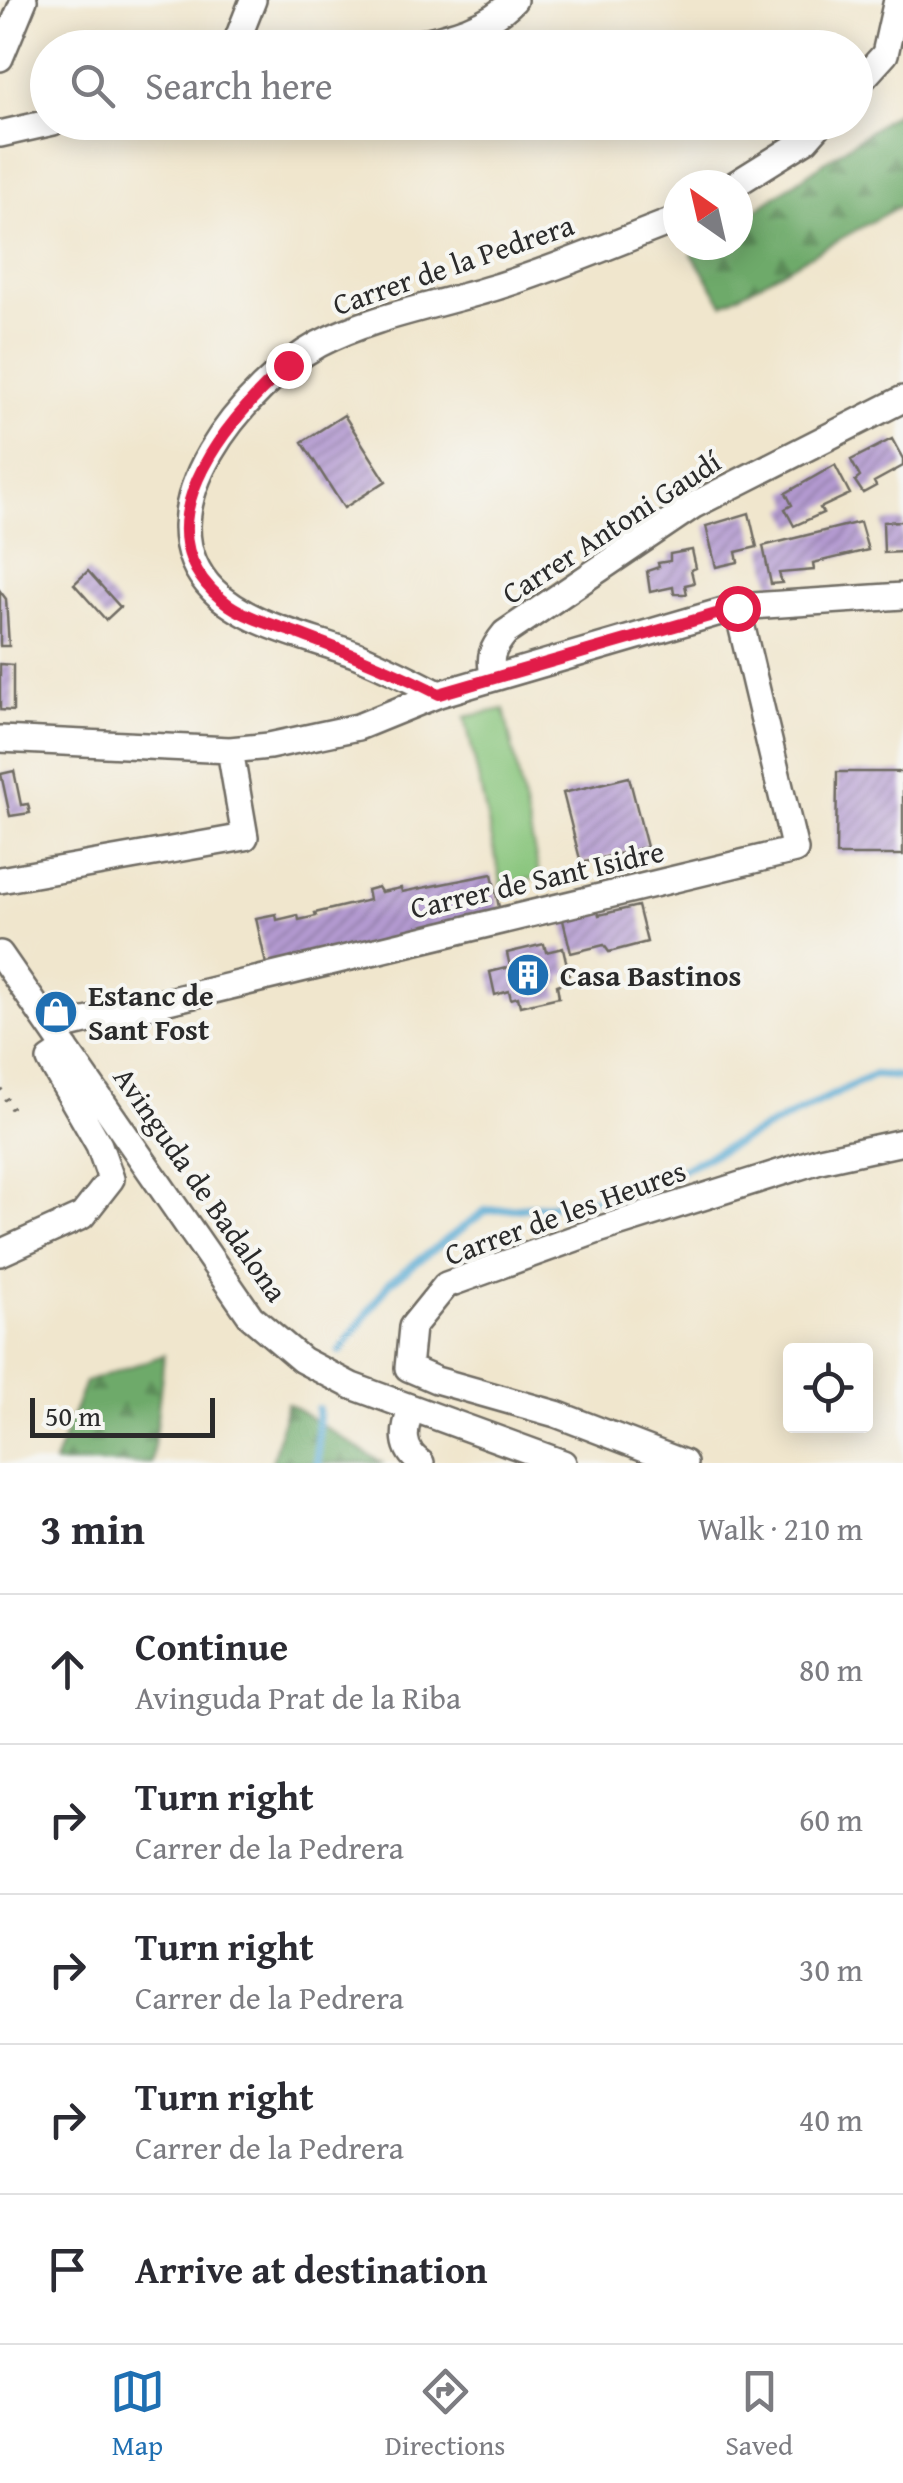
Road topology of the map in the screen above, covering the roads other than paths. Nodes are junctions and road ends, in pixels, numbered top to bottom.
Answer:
1 (24, 0) edge
2 (253, 0) edge
3 (514, 0) edge
4 (897, 0) edge
5 (241, 30) edge
6 (468, 30) edge
7 (0, 58) edge
8 (873, 67) edge
9 (30, 127) edge
10 (0, 134) edge
11 (806, 140) edge
12 (753, 173) edge
13 (663, 225) edge
14 (903, 399) edge
15 (903, 596) edge
16 (737, 608) junction
17 (494, 677) junction
18 (439, 694) junction
19 (0, 739) edge
20 (230, 750) junction
21 (0, 880) edge
22 (0, 954) edge
23 (59, 1039) junction
24 (903, 1142) edge
25 (0, 1253) edge
26 (411, 1410) junction
27 (421, 1463) edge
28 (563, 1463) edge
29 (684, 1463) edge

1 - 7 street
2 - 5 street
3 - 6 street
4 - 8 street
9 - 10 street
11 - 12 street
13 - 18 street, Carrer de la Pedrera
14 - 17 street, Carrer Antoni Gaudí
15 - 16 street
16 - 17 street
16 - 23 street, Carrer de Sant Isidre
17 - 18 street
18 - 20 street
19 - 20 street
20 - 21 street
22 - 23 street, Avinguda de Badalona
23 - 25 street
23 - 26 street, Avinguda de Badalona
24 - 29 street, Carrer de les Heures
26 - 27 street
26 - 28 street, Avinguda de Badalona

